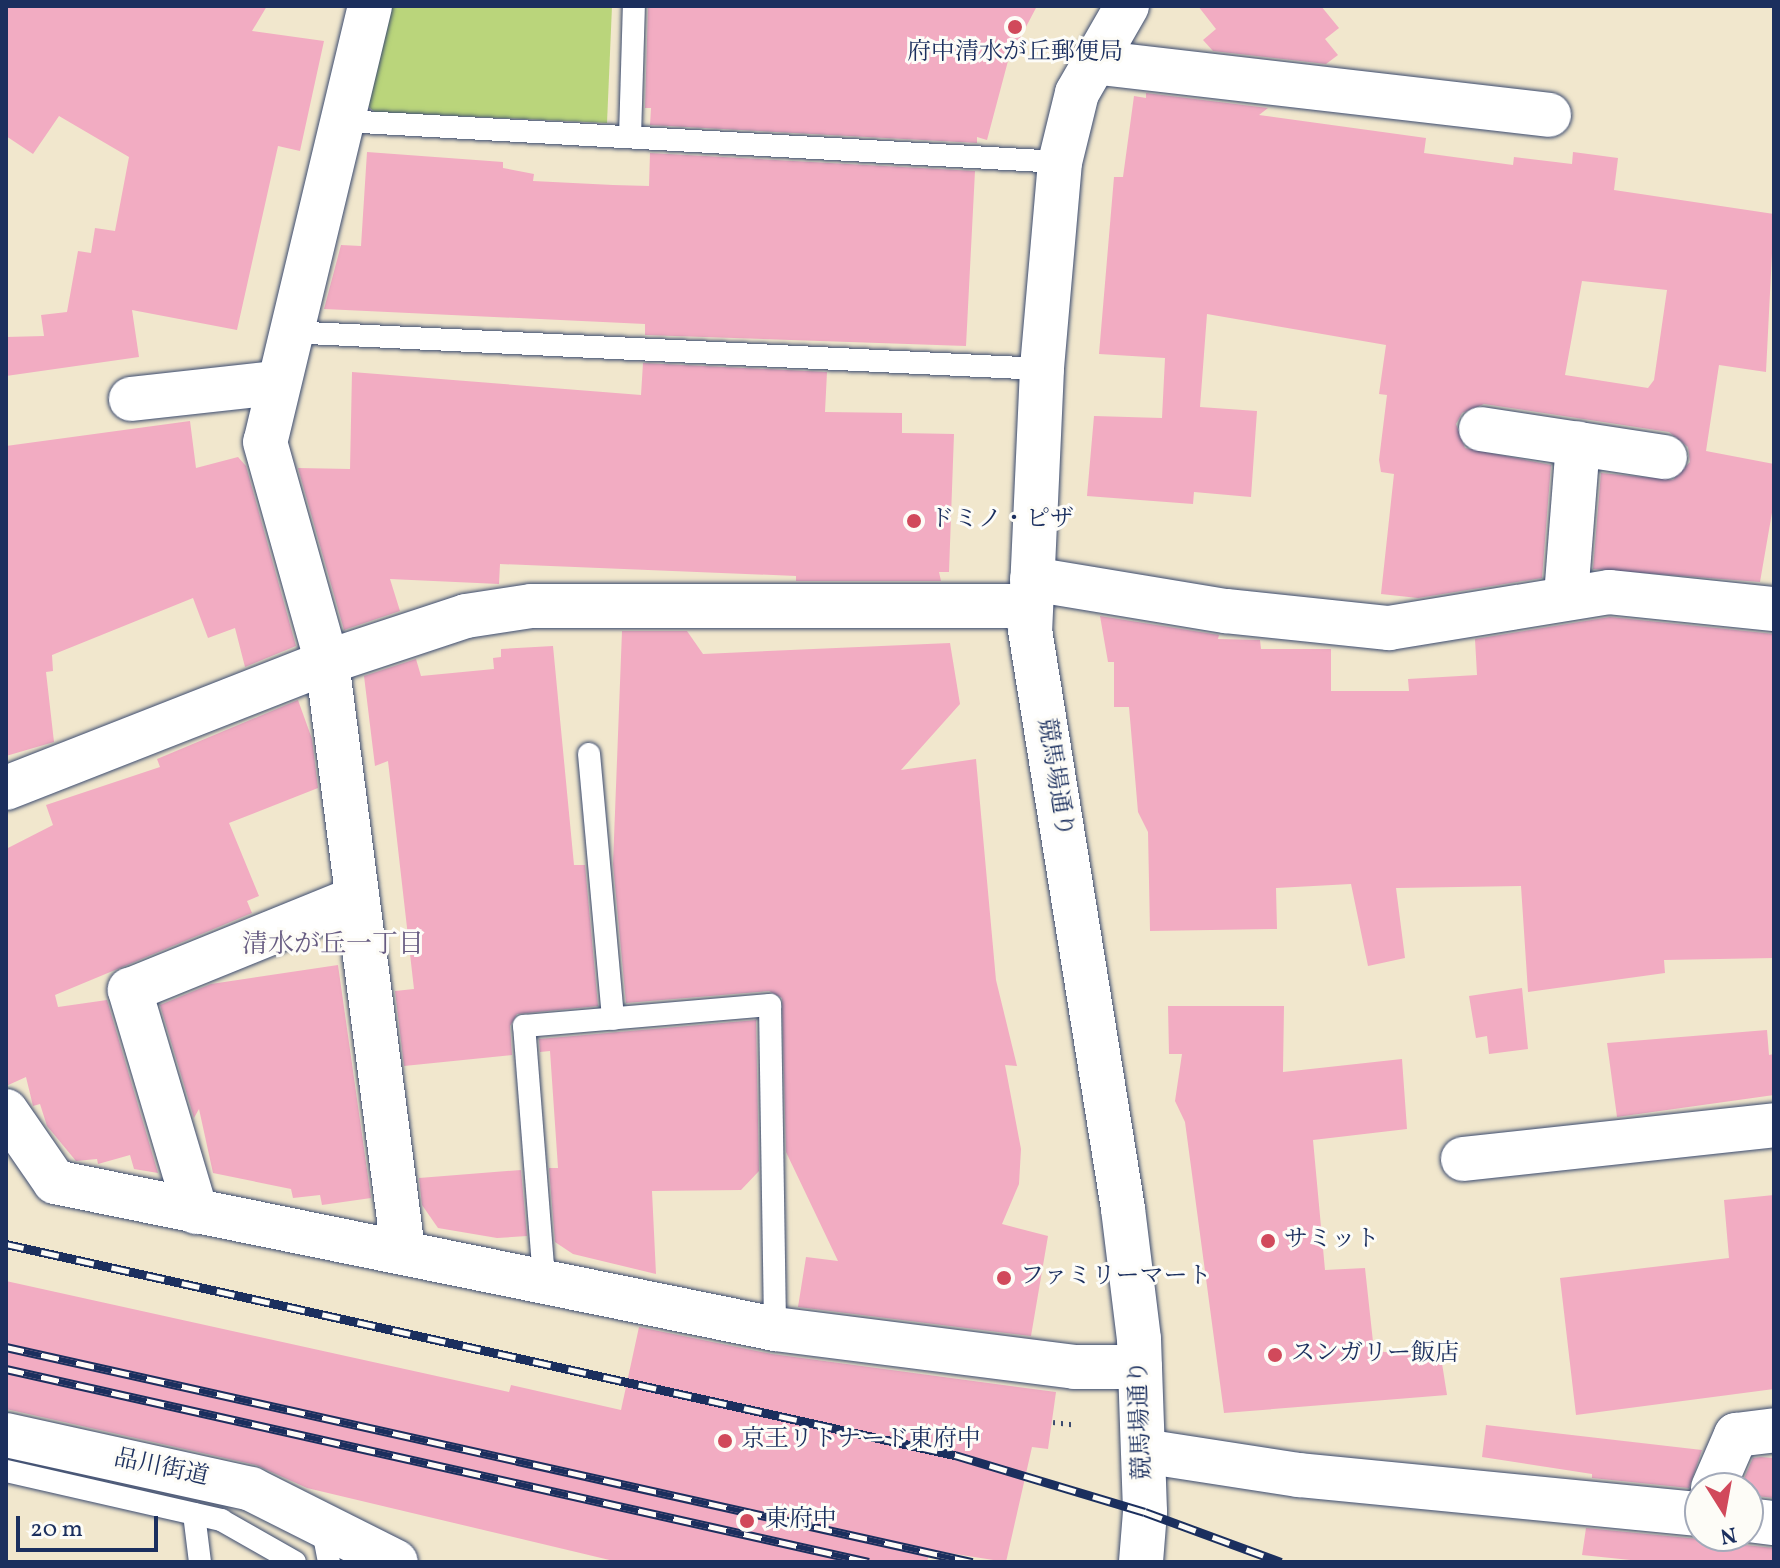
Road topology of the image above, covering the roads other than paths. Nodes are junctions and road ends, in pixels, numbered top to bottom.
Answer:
1 (370, 6) edge
2 (634, 6) edge
3 (1127, 6) edge
4 (1092, 62) junction
5 (1549, 115) dead end
6 (344, 121) junction
7 (630, 137) junction
8 (1060, 162) junction
9 (288, 332) junction
10 (1042, 369) junction
11 (277, 383) junction
12 (131, 399) dead end
13 (1481, 429) dead end
14 (1578, 443) junction
15 (1665, 457) dead end
16 (1031, 593) junction
17 (1566, 596) junction
18 (1774, 609) edge
19 (327, 662) junction
20 (589, 754) dead end
21 (6, 788) edge
22 (357, 898) junction
23 (613, 1019) junction
24 (6, 1111) edge
25 (1774, 1125) edge
26 (1463, 1159) dead end
27 (196, 1212) junction
28 (403, 1250) junction
29 (544, 1279) junction
30 (775, 1329) junction
31 (1140, 1367) junction
32 (1774, 1430) edge
33 (6, 1435) edge
34 (1144, 1451) junction
35 (6, 1471) edge
36 (1720, 1472) edge
37 (1684, 1512) edge
38 (194, 1514) junction
39 (221, 1520) junction
40 (326, 1544) edge
41 (200, 1562) edge
42 (260, 1562) edge
43 (295, 1562) edge
44 (396, 1562) edge
45 (1141, 1562) edge

1 - 6 street
2 - 7 lane
3 - 4 street, 競馬場通り
4 - 5 street
4 - 8 street, 競馬場通り
6 - 7 lane
6 - 9 street
7 - 8 lane
8 - 10 street, 競馬場通り
9 - 10 lane
9 - 11 street
10 - 16 street, 競馬場通り
11 - 12 street
11 - 19 street
13 - 14 street
14 - 15 street
14 - 17 street
16 - 17 street
16 - 19 street
16 - 31 street, 競馬場通り
17 - 18 street
19 - 21 street
19 - 22 street
20 - 23 lane
22 - 27 street
22 - 28 street
23 - 29 lane
23 - 30 lane
24 - 27 street
25 - 26 street
27 - 28 street
28 - 29 street
29 - 30 street
30 - 31 street
31 - 34 street, 競馬場通り
32 - 36 street
33 - 40 street, 品川街道
34 - 37 street
34 - 45 street, 競馬場通り
35 - 38 lane
38 - 39 lane
38 - 41 lane
39 - 42 lane
39 - 43 lane
40 - 44 street, 品川街道

